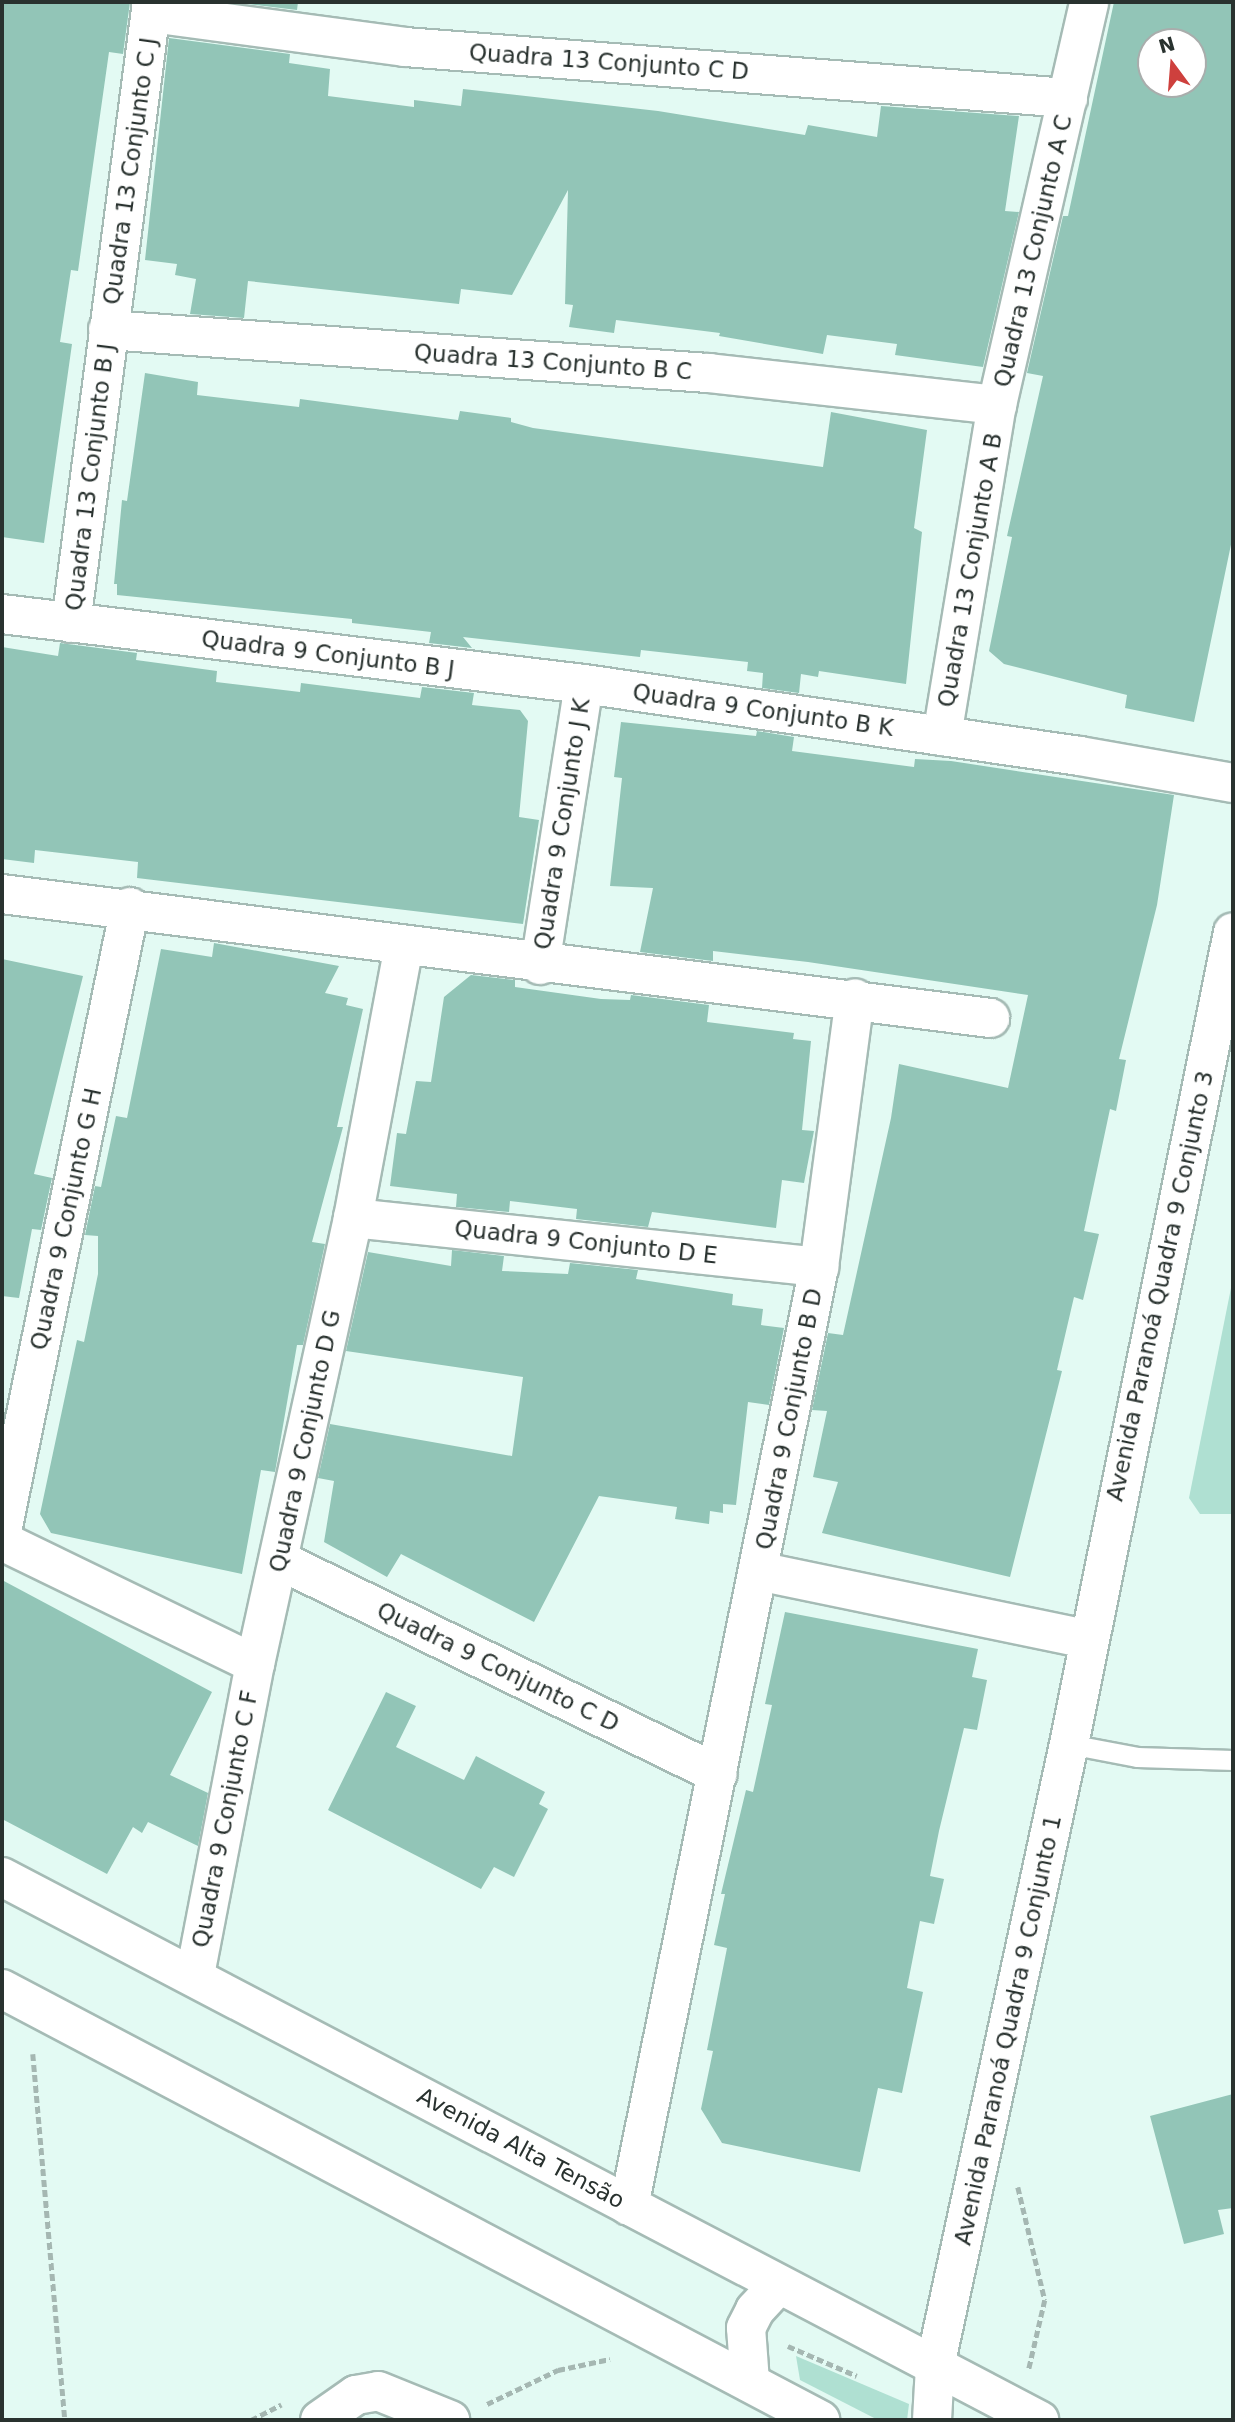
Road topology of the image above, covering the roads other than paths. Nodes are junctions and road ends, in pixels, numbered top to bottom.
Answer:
1 (1089, 2) edge
2 (151, 7) edge
3 (1069, 98) junction
4 (108, 330) junction
5 (997, 405) junction
6 (2, 614) edge
7 (71, 623) junction
8 (584, 684) junction
9 (942, 736) junction
10 (1233, 783) edge
11 (2, 894) edge
12 (130, 907) junction
13 (1233, 932) edge
14 (404, 945) junction
15 (540, 965) junction
16 (855, 998) junction
17 (990, 1018) dead end
18 (353, 1218) junction
19 (819, 1267) junction
20 (2, 1531) edge
21 (2, 1541) edge
22 (279, 1560) junction
23 (758, 1571) junction
24 (1087, 1639) junction
25 (255, 1664) junction
26 (1069, 1744) junction
27 (1233, 1760) edge
28 (718, 1774) junction
29 (2, 1877) edge
30 (195, 1975) junction
31 (2, 1989) edge
32 (629, 2206) junction
33 (778, 2285) junction
34 (935, 2366) junction
35 (750, 2382) junction
36 (463, 2415) edge
37 (320, 2420) edge
38 (820, 2420) edge
39 (932, 2420) edge
40 (1039, 2420) edge

1 - 3 street, Quadra 13 Conjunto A C
2 - 3 street, Quadra 13 Conjunto C D
2 - 4 street, Quadra 13 Conjunto C J
3 - 5 street, Quadra 13 Conjunto A C
4 - 5 street, Quadra 13 Conjunto B C
4 - 7 street, Quadra 13 Conjunto B J
5 - 9 street, Quadra 13 Conjunto A B
6 - 7 street, Quadra 9 Conjunto B J
7 - 8 street, Quadra 9 Conjunto B J
8 - 9 street, Quadra 9 Conjunto B K
8 - 15 street, Quadra 9 Conjunto J K
9 - 10 street, Quadra 9 Conjunto B K
11 - 12 street
12 - 14 street
12 - 20 street, Quadra 9 Conjunto G H
13 - 24 street, Avenida Paranoá Quadra 9 Conjunto 3
14 - 15 street
14 - 18 street, Quadra 9 Conjunto D G
15 - 16 street
16 - 17 street
16 - 19 street, Quadra 9 Conjunto B D
18 - 19 street, Quadra 9 Conjunto D E
18 - 22 street, Quadra 9 Conjunto D G
19 - 23 street, Quadra 9 Conjunto B D
21 - 25 street
22 - 25 street, Quadra 9 Conjunto D G
22 - 28 street, Quadra 9 Conjunto C D
23 - 24 street
23 - 28 street, Quadra 9 Conjunto B D
24 - 26 street, Avenida Paranoá Quadra 9 Conjunto 1
25 - 30 street, Quadra 9 Conjunto C F
26 - 27 lane
26 - 34 street, Avenida Paranoá Quadra 9 Conjunto 1
28 - 32 street, Quadra 9 Conjunto B D
29 - 30 street, Avenida Alta Tensão
30 - 32 street, Avenida Alta Tensão
31 - 35 street
32 - 33 street, Avenida Alta Tensão
33 - 34 street, Avenida Alta Tensão
33 - 35 street
34 - 39 street, Avenida Paranoá Quadra 9 Conjunto 1
34 - 40 street, Avenida Alta Tensão
35 - 38 street
36 - 37 street

